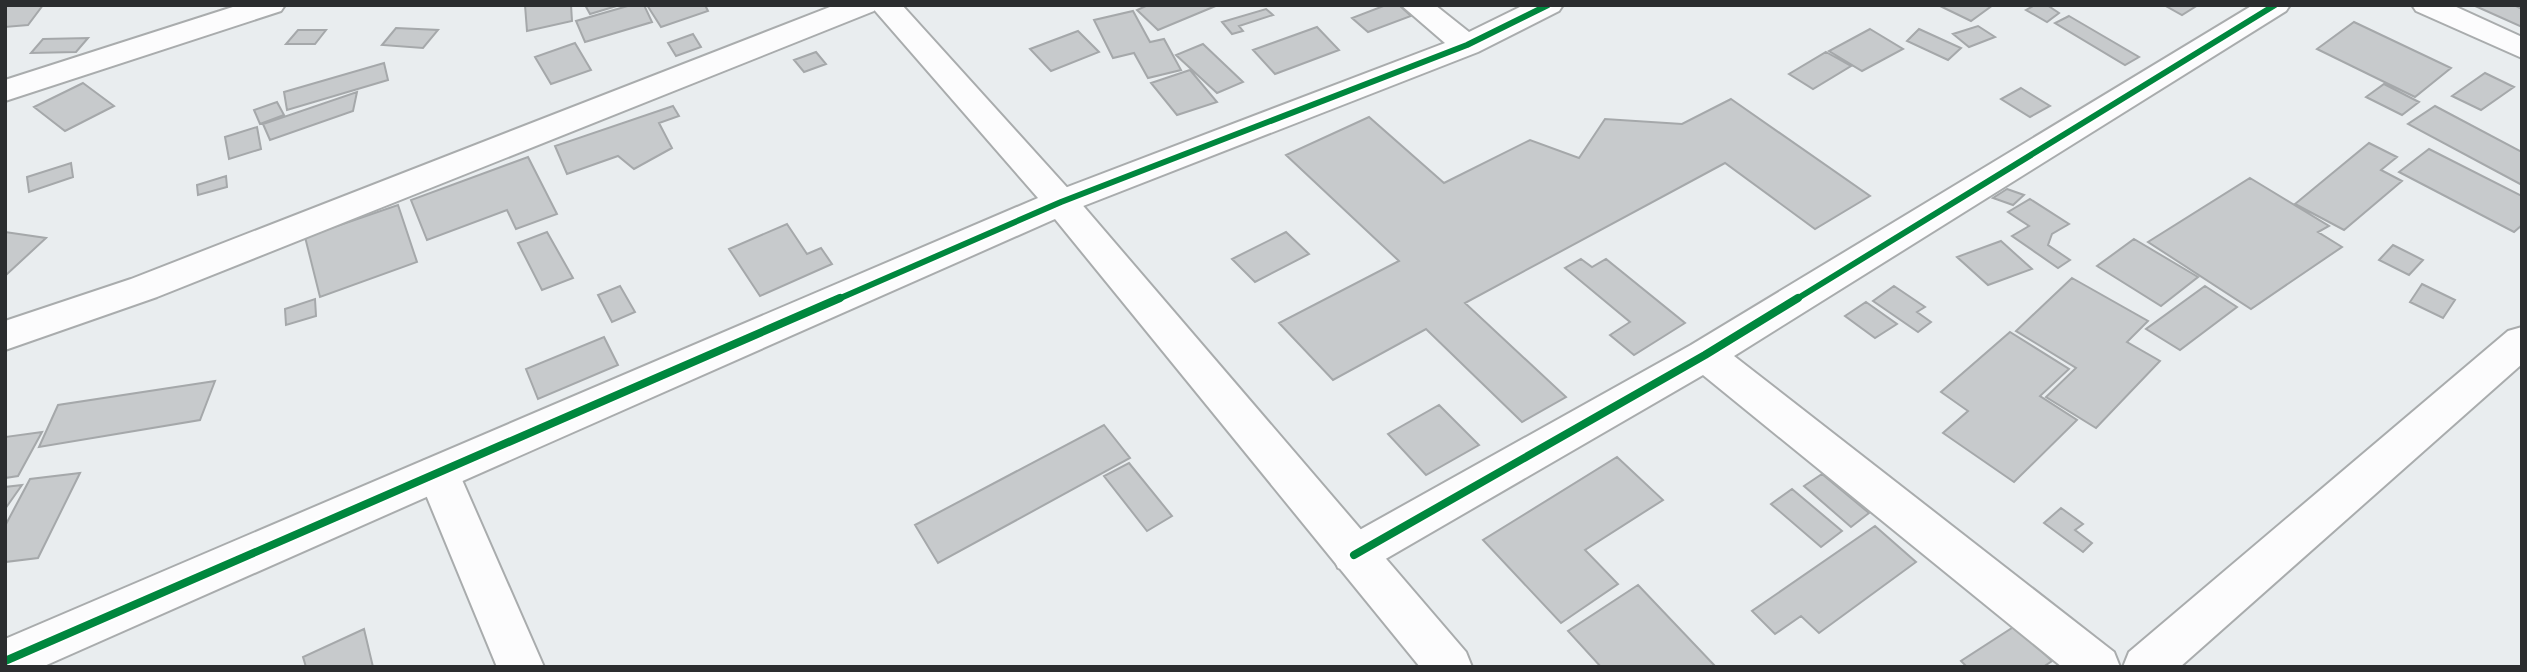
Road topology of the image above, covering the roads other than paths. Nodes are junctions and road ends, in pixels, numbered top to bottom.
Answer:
1 (270, 5) edge
2 (863, 5) edge
3 (885, 5) edge
4 (1416, 5) edge
5 (1548, 5) edge
6 (2274, 5) edge
7 (2427, 5) edge
8 (1467, 45) junction
9 (2522, 49) edge
10 (5, 91) edge
11 (1061, 202) junction
12 (5, 336) edge
13 (2522, 341) edge
14 (1705, 355) junction
15 (438, 473) junction
16 (1354, 555) junction
17 (5, 661) edge
18 (521, 667) edge
19 (1450, 667) edge
20 (2097, 667) edge
21 (2146, 667) edge

1 - 10 street
2 - 12 street
3 - 11 street
4 - 8 street
5 - 8 street
6 - 14 street
7 - 9 street
8 - 11 street
11 - 15 street
11 - 16 street
13 - 21 street
14 - 16 street
14 - 20 street
15 - 17 street
15 - 18 street
16 - 19 street

